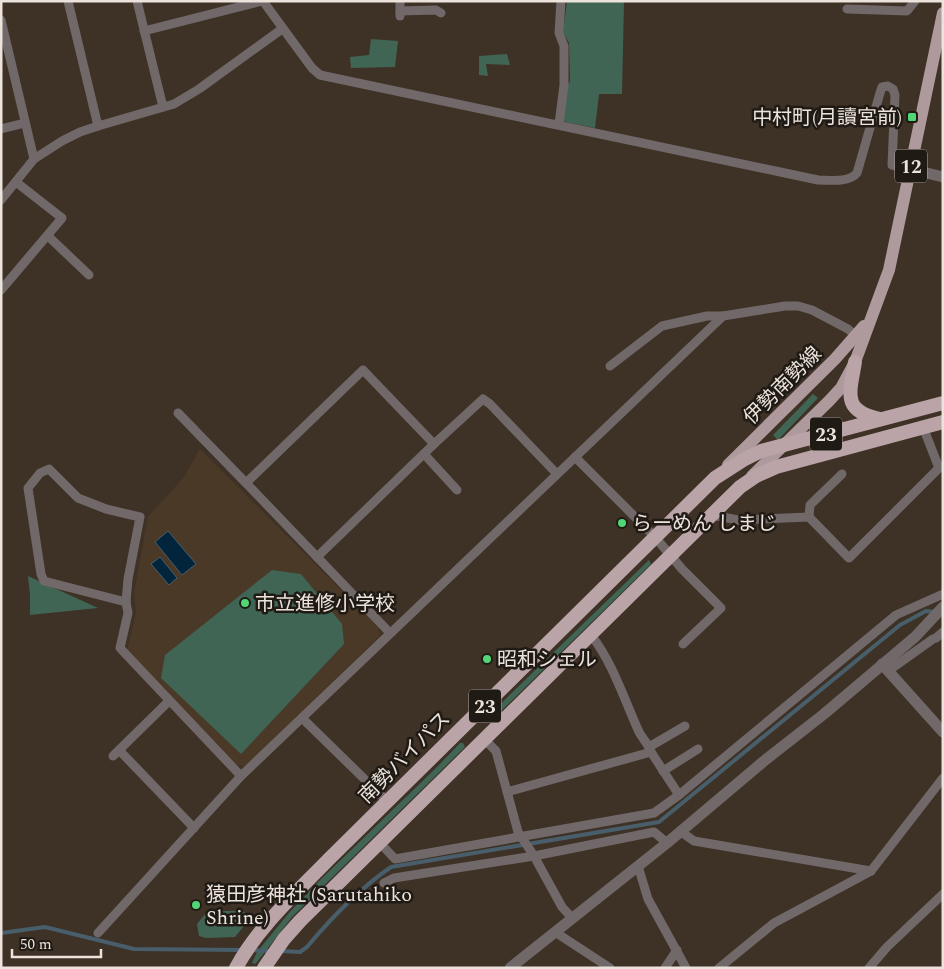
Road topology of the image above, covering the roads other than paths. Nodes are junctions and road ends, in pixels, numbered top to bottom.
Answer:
1 (68, 1) edge
2 (137, 1) edge
3 (262, 1) edge
4 (400, 1) edge
5 (561, 1) edge
6 (915, 1) edge
7 (847, 9) dead end
8 (441, 13) dead end
9 (943, 13) edge
10 (1, 20) edge
11 (282, 29) junction
12 (144, 31) junction
13 (11, 63) junction
14 (1, 66) edge
15 (163, 107) junction
16 (25, 123) junction
17 (559, 124) junction
18 (98, 126) junction
19 (1, 128) edge
20 (34, 159) junction
21 (910, 169) junction
22 (943, 177) edge
23 (16, 182) junction
24 (4, 192) edge
25 (1, 200) edge
26 (48, 236) junction
27 (89, 275) dead end
28 (1, 290) edge
29 (724, 316) junction
30 (871, 316) junction
31 (856, 336) junction
32 (855, 362) junction
33 (610, 366) dead end
34 (943, 403) edge
35 (178, 413) dead end
36 (882, 419) junction
37 (943, 422) edge
38 (923, 427) junction
39 (434, 444) junction
40 (786, 444) junction
41 (424, 454) junction
42 (575, 457) junction
43 (941, 471) edge
44 (557, 474) junction
45 (842, 474) dead end
46 (716, 478) junction
47 (246, 483) junction
48 (740, 487) junction
49 (457, 490) dead end
50 (712, 515) junction
51 (809, 517) junction
52 (655, 537) junction
53 (670, 556) junction
54 (317, 557) junction
55 (943, 594) edge
56 (126, 602) junction
57 (943, 607) edge
58 (943, 632) edge
59 (390, 633) junction
60 (591, 635) junction
61 (683, 644) dead end
62 (886, 668) junction
63 (169, 701) junction
64 (302, 718) junction
65 (686, 726) dead end
66 (943, 732) edge
67 (484, 739) junction
68 (650, 749) junction
69 (698, 749) dead end
70 (663, 771) junction
71 (241, 776) junction
72 (943, 778) edge
73 (507, 792) junction
74 (679, 796) junction
75 (388, 802) junction
76 (194, 828) junction
77 (680, 832) junction
78 (522, 839) junction
79 (380, 843) junction
80 (667, 843) junction
81 (533, 854) junction
82 (638, 866) junction
83 (871, 871) junction
84 (384, 883) dead end
85 (943, 894) edge
86 (572, 918) junction
87 (555, 932) junction
88 (98, 934) dead end
89 (677, 950) junction
90 (238, 964) edge
91 (266, 965) edge
92 (510, 968) edge
93 (610, 968) edge
94 (665, 968) edge
95 (686, 968) edge
96 (720, 968) edge
97 (870, 968) edge

1 - 18 street
2 - 12 street
3 - 11 street
3 - 12 street
4 - 8 street
5 - 17 street
6 - 7 street
9 - 21 main road, 伊勢南勢線 / 12
10 - 13 street
11 - 15 street
11 - 17 street
12 - 15 street
13 - 14 street
13 - 16 street
15 - 18 street
16 - 19 street
16 - 20 street
17 - 21 street
18 - 20 street
20 - 23 street
21 - 22 street
21 - 30 main road, 伊勢南勢線 / 12
23 - 24 street
23 - 26 street
24 - 25 street
26 - 27 street
26 - 28 street
29 - 31 street
29 - 33 street
29 - 42 street
30 - 31 main road, 伊勢南勢線 / 12
30 - 32 main road, 伊勢南勢線 / 12
31 - 46 main road, 伊勢南勢線 / 12
32 - 36 highway
32 - 40 main road, 伊勢南勢線 / 12
34 - 36 highway, 南勢バイパス / 23
35 - 47 street
36 - 40 highway, 南勢バイパス / 23
37 - 38 highway, 23
38 - 43 street
38 - 48 highway, 23
39 - 41 street
39 - 44 street
39 - 47 street
40 - 46 highway, 南勢バイパス / 23
40 - 48 main road, 伊勢南勢線 / 12
41 - 49 street
41 - 54 street
42 - 44 street
42 - 52 street
43 - 51 street
44 - 59 street
45 - 51 street
46 - 52 highway, 南勢バイパス / 23
47 - 54 street
48 - 50 highway, 23
50 - 51 street
50 - 53 highway, 23
52 - 53 street
52 - 75 highway, 南勢バイパス / 23
53 - 60 highway, 23
53 - 61 street
54 - 59 street
55 - 74 street
56 - 56 street
56 - 63 street
57 - 62 street
58 - 62 street
59 - 64 street
60 - 67 highway, 23
60 - 68 street
62 - 66 street
62 - 77 street
63 - 71 street
63 - 76 street
64 - 71 street
64 - 75 street
65 - 68 street
67 - 73 street
67 - 79 highway, 23
68 - 70 street
68 - 73 street
69 - 70 street
70 - 74 street
71 - 76 street
72 - 83 street
73 - 78 street
74 - 78 street
75 - 90 highway, 南勢バイパス / 23
76 - 88 street
77 - 80 street
77 - 83 street
78 - 79 street
78 - 81 street
79 - 91 highway, 23
80 - 81 street
80 - 82 street
81 - 84 street
81 - 86 street
82 - 86 street
82 - 89 street
83 - 96 street
85 - 97 street
86 - 87 street
87 - 92 street
87 - 93 street
89 - 94 street
89 - 95 street

